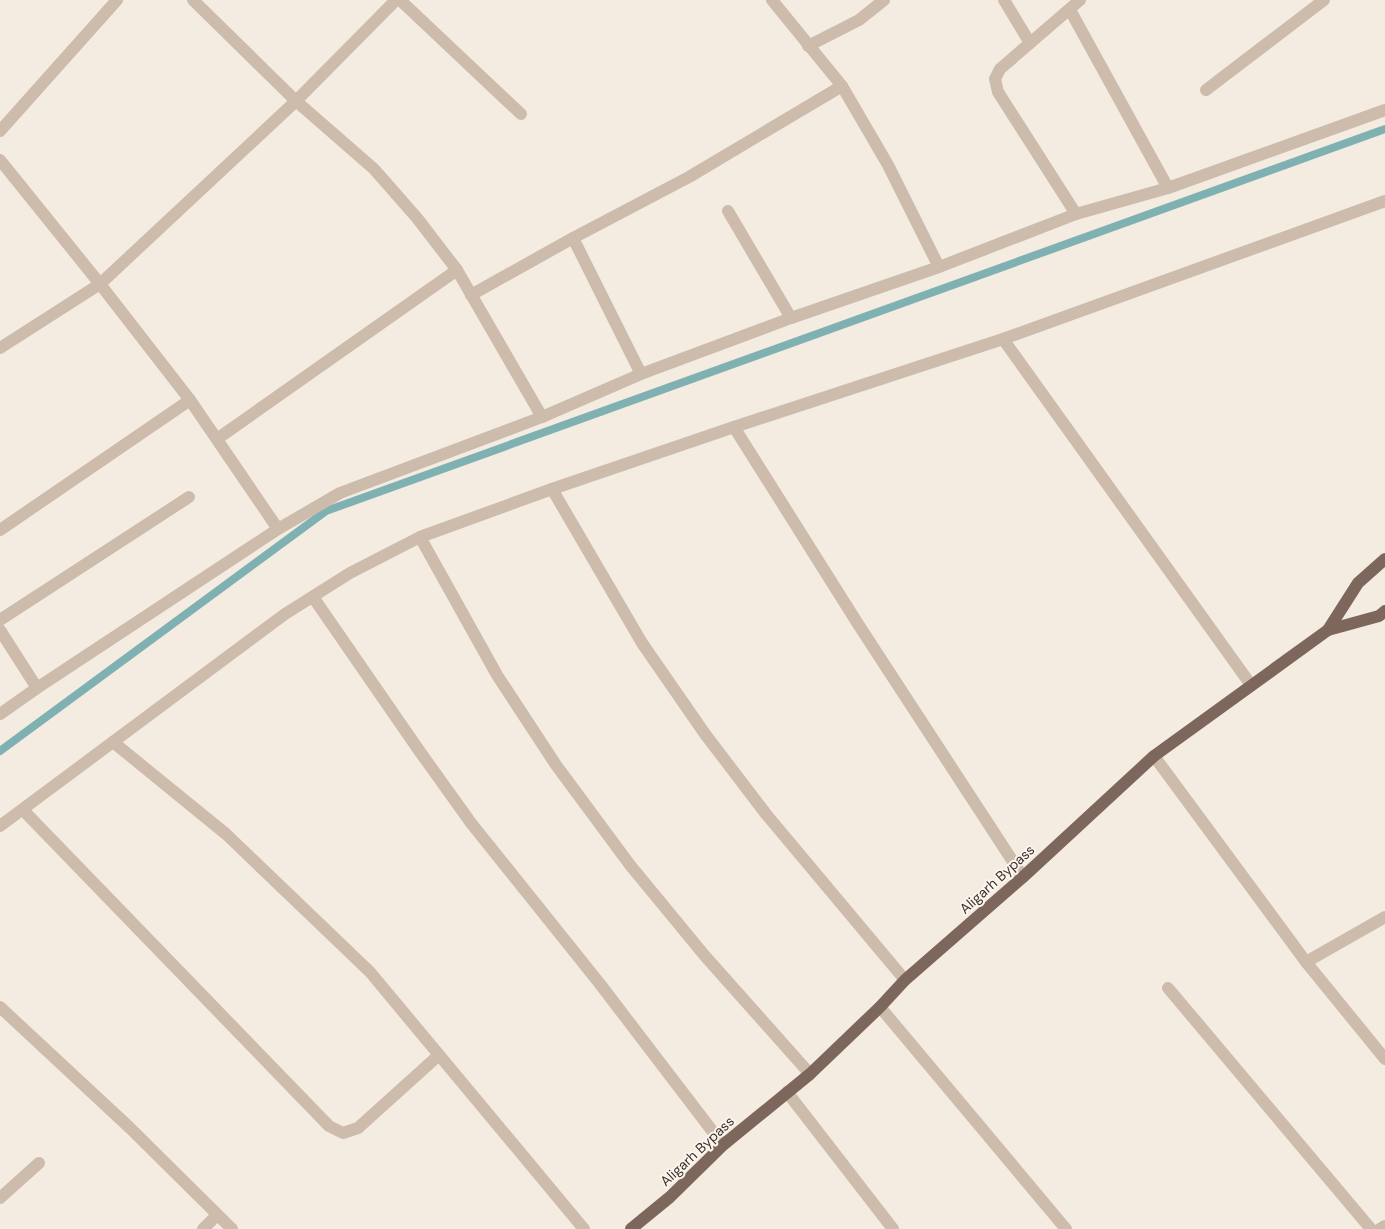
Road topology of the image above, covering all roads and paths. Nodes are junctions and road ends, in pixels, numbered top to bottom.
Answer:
1 (117, 0) edge
2 (193, 0) edge
3 (398, 0) edge
4 (772, 0) edge
5 (884, 0) edge
6 (1004, 0) edge
7 (1080, 0) edge
8 (1324, 0) edge
9 (1070, 10) junction
10 (1030, 44) junction
11 (808, 46) junction
12 (842, 86) junction
13 (1206, 90) dead end
14 (296, 101) junction
15 (1385, 110) edge
16 (521, 114) dead end
17 (0, 131) edge
18 (0, 160) edge
19 (1168, 188) junction
20 (1385, 201) edge
21 (728, 211) dead end
22 (1076, 214) junction
23 (573, 238) junction
24 (939, 268) junction
25 (457, 270) junction
26 (100, 284) junction
27 (471, 295) junction
28 (791, 318) junction
29 (1003, 339) junction
30 (0, 348) edge
31 (641, 374) junction
32 (190, 400) junction
33 (542, 416) junction
34 (734, 427) junction
35 (217, 439) junction
36 (552, 489) junction
37 (189, 497) dead end
38 (278, 529) junction
39 (0, 530) edge
40 (420, 537) junction
41 (1385, 558) edge
42 (313, 597) junction
43 (1385, 611) edge
44 (0, 620) edge
45 (0, 630) edge
46 (1328, 630) junction
47 (1251, 685) junction
48 (37, 688) junction
49 (0, 714) edge
50 (113, 742) junction
51 (1154, 756) junction
52 (23, 810) junction
53 (0, 826) edge
54 (1023, 877) junction
55 (1385, 917) edge
56 (1306, 962) junction
57 (905, 980) junction
58 (1168, 988) dead end
59 (0, 1007) edge
60 (880, 1008) junction
61 (439, 1055) junction
62 (1385, 1059) edge
63 (810, 1074) junction
64 (787, 1092) junction
65 (723, 1145) junction
66 (39, 1163) dead end
67 (0, 1198) edge
68 (218, 1215) junction
69 (1385, 1226) edge
70 (203, 1229) edge
71 (232, 1229) edge
72 (584, 1229) edge
73 (631, 1229) edge
74 (893, 1229) edge
75 (1066, 1229) edge
76 (1371, 1229) edge
77 (1380, 1229) edge

1 - 17 street
2 - 14 street
3 - 14 street
3 - 16 street
4 - 11 street
5 - 11 street
6 - 10 street
7 - 9 street
8 - 13 street
9 - 10 street
9 - 19 street
10 - 22 street
11 - 12 street
12 - 23 street
12 - 24 street
14 - 25 street
14 - 26 street
15 - 19 street
18 - 26 street
19 - 22 street
20 - 29 street
21 - 28 street
22 - 24 street
23 - 27 street
23 - 31 street
24 - 28 street
25 - 27 street
25 - 35 street
26 - 30 street
26 - 32 street
27 - 33 street
28 - 31 street
29 - 34 street
29 - 47 street
31 - 33 street
32 - 35 street
32 - 39 street
33 - 38 street
34 - 36 street
34 - 54 street
35 - 38 street
36 - 40 street
36 - 57 street
37 - 44 street
38 - 48 street
40 - 42 street
40 - 63 street
41 - 46 main road, Aligarh Bypass
42 - 50 street
42 - 65 street
43 - 46 main road
45 - 48 street
46 - 47 main road, Aligarh Bypass
47 - 51 main road, Aligarh Bypass
48 - 49 street
50 - 52 street
50 - 61 street
51 - 54 main road, Aligarh Bypass
51 - 56 street
52 - 53 street
52 - 61 street
54 - 57 main road, Aligarh Bypass
55 - 56 street
56 - 62 street
57 - 60 main road, Aligarh Bypass
58 - 76 street
59 - 68 street
60 - 63 main road, Aligarh Bypass
60 - 75 street
61 - 72 street
63 - 64 main road, Aligarh Bypass
64 - 65 main road, Aligarh Bypass
64 - 74 street
65 - 73 main road, Aligarh Bypass
66 - 67 street
68 - 70 street
68 - 71 street
69 - 77 street

